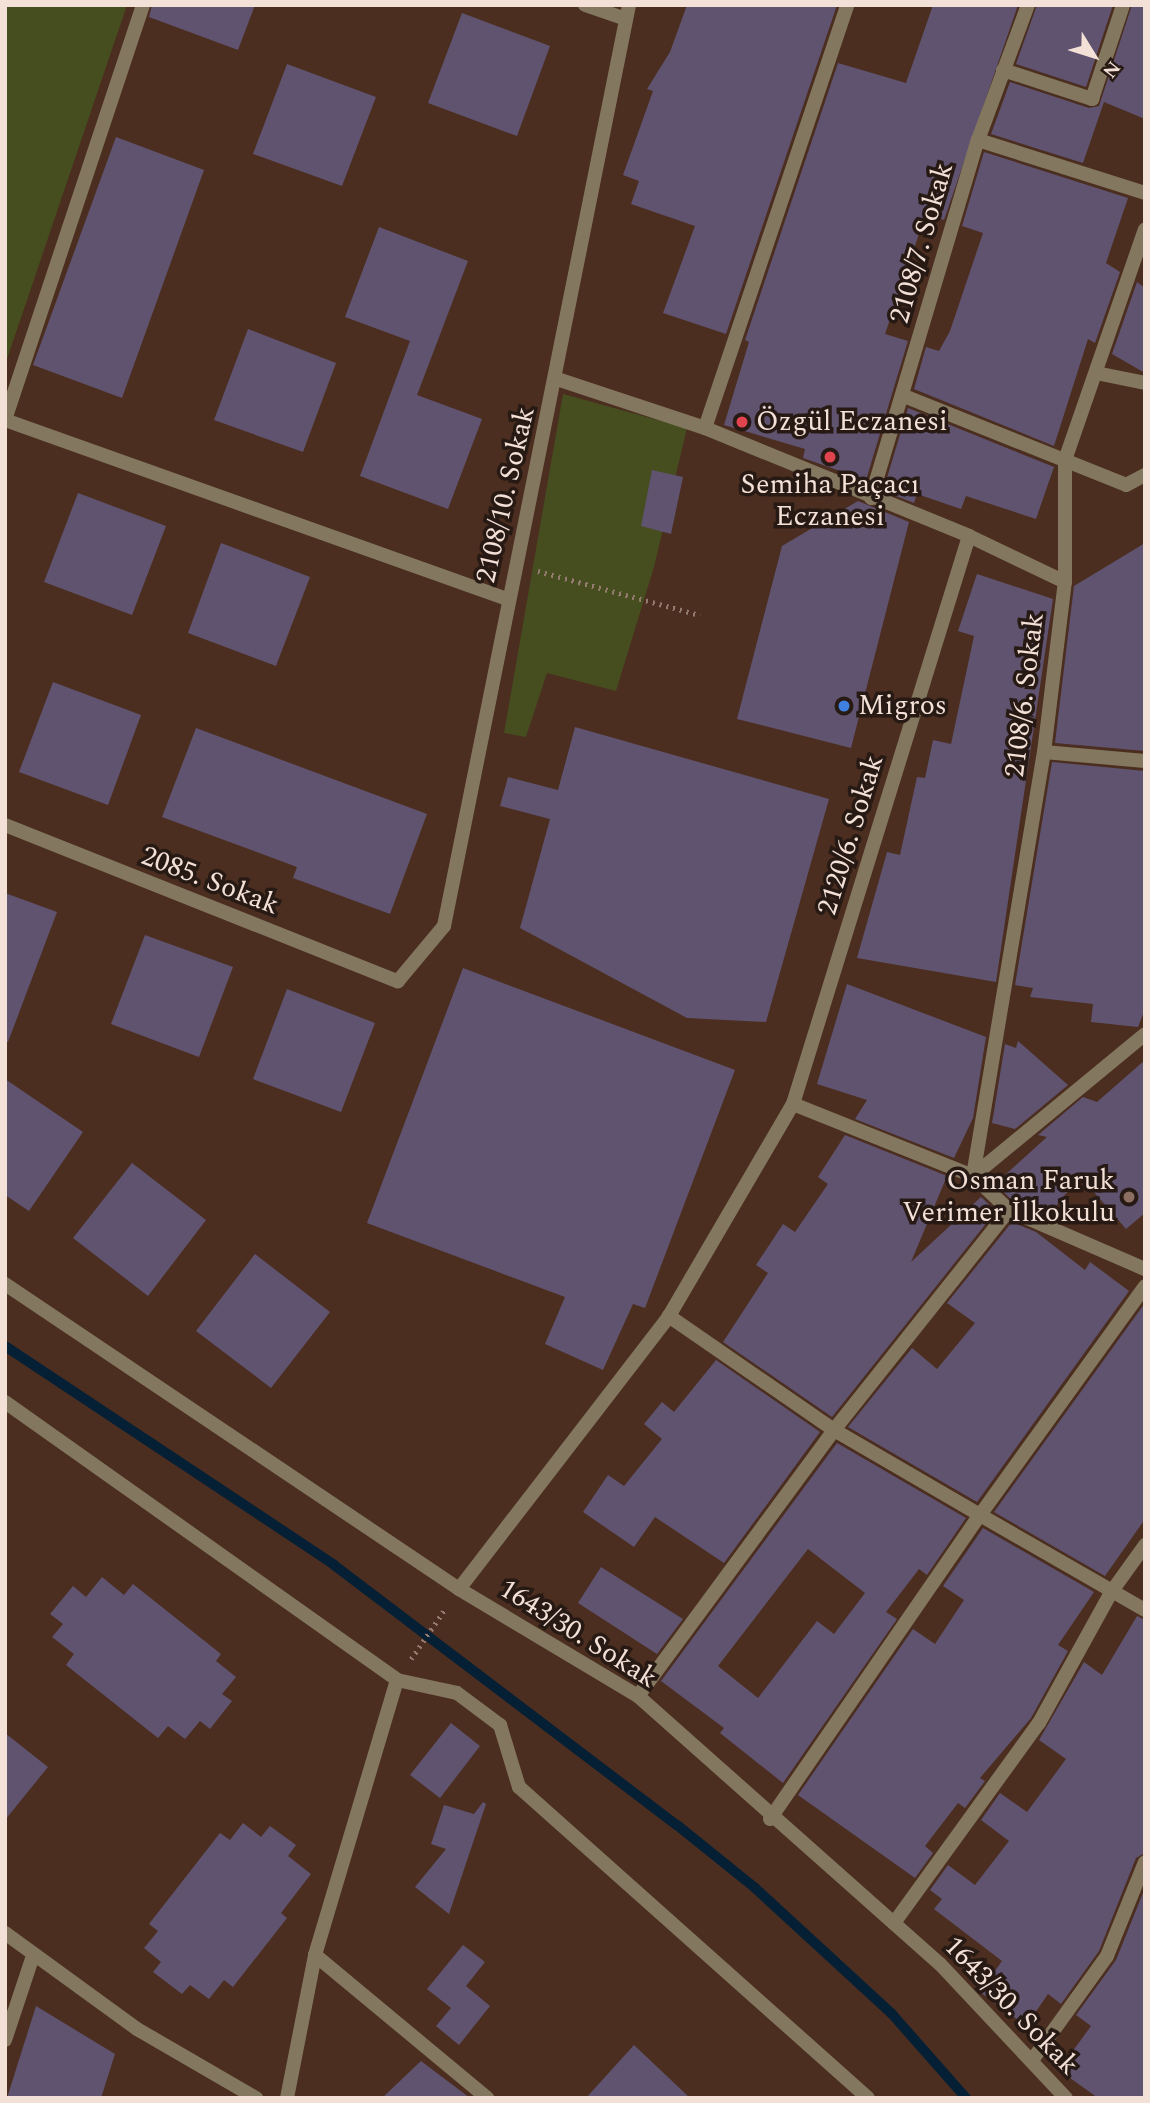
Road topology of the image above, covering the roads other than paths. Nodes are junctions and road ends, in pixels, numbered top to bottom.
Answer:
1 (144, 5) edge
2 (585, 5) edge
3 (847, 5) edge
4 (1028, 5) edge
5 (1124, 5) edge
6 (627, 12) edge
7 (1003, 70) junction
8 (978, 140) junction
9 (1145, 193) edge
10 (1145, 229) edge
11 (1096, 373) junction
12 (557, 379) junction
13 (1145, 383) edge
14 (904, 396) junction
15 (705, 428) junction
16 (1065, 460) junction
17 (1145, 475) edge
18 (871, 498) junction
19 (969, 536) junction
20 (1065, 582) junction
21 (507, 599) junction
22 (1044, 752) junction
23 (1145, 761) edge
24 (5, 825) edge
25 (398, 981) joint
26 (1145, 1034) edge
27 (793, 1104) junction
28 (973, 1177) junction
29 (1009, 1210) junction
30 (1145, 1269) edge
31 (5, 1284) edge
32 (1145, 1286) edge
33 (669, 1316) junction
34 (5, 1402) edge
35 (834, 1430) junction
36 (980, 1515) junction
37 (1145, 1545) edge
38 (459, 1589) junction
39 (1112, 1591) junction
40 (1145, 1610) edge
41 (397, 1681) junction
42 (638, 1696) junction
43 (770, 1819) junction
44 (1145, 1862) edge
45 (894, 1923) junction
46 (5, 1933) edge
47 (315, 1955) junction
48 (33, 1956) junction
49 (5, 2040) edge
50 (1033, 2059) junction
51 (256, 2098) edge
52 (286, 2098) edge
53 (487, 2098) edge
54 (868, 2098) edge
55 (1066, 2098) edge

1 - 21 street
2 - 6 street
3 - 15 street
4 - 7 street, 2108/7. Sokak
5 - 7 street
6 - 12 street, 2108/10. Sokak
7 - 8 street, 2108/7. Sokak
8 - 9 street
8 - 14 street, 2108/7. Sokak
10 - 11 street, 2108/6. Sokak
11 - 13 street
11 - 16 street, 2108/6. Sokak
12 - 15 street
12 - 21 street, 2108/10. Sokak
14 - 16 street
14 - 18 street, 2108/7. Sokak
15 - 18 street
16 - 17 street
16 - 20 street, 2108/6. Sokak
18 - 19 street
19 - 20 street
19 - 27 street, 2120/6. Sokak
20 - 22 street, 2108/6. Sokak
21 - 25 street, 2108/10. Sokak
22 - 23 street
22 - 28 street, 2108/6. Sokak
24 - 25 street, 2085. Sokak
26 - 28 street
27 - 28 street
27 - 33 street, 2120/6. Sokak
28 - 29 street
29 - 30 street
29 - 35 street
31 - 38 street, 1643/30. Sokak
32 - 36 street
33 - 35 street
33 - 38 street, 2120/6. Sokak
34 - 41 street
35 - 36 street
35 - 42 street
36 - 39 street
36 - 43 street
37 - 39 street
38 - 42 street, 1643/30. Sokak
39 - 40 street
39 - 45 street
41 - 47 street
41 - 54 street
42 - 43 street, 1643/30. Sokak
43 - 45 street, 1643/30. Sokak
44 - 50 street
45 - 50 street, 1643/30. Sokak
46 - 48 street
47 - 52 street
47 - 53 street
48 - 49 street
48 - 51 street
50 - 55 street, 1643/30. Sokak

